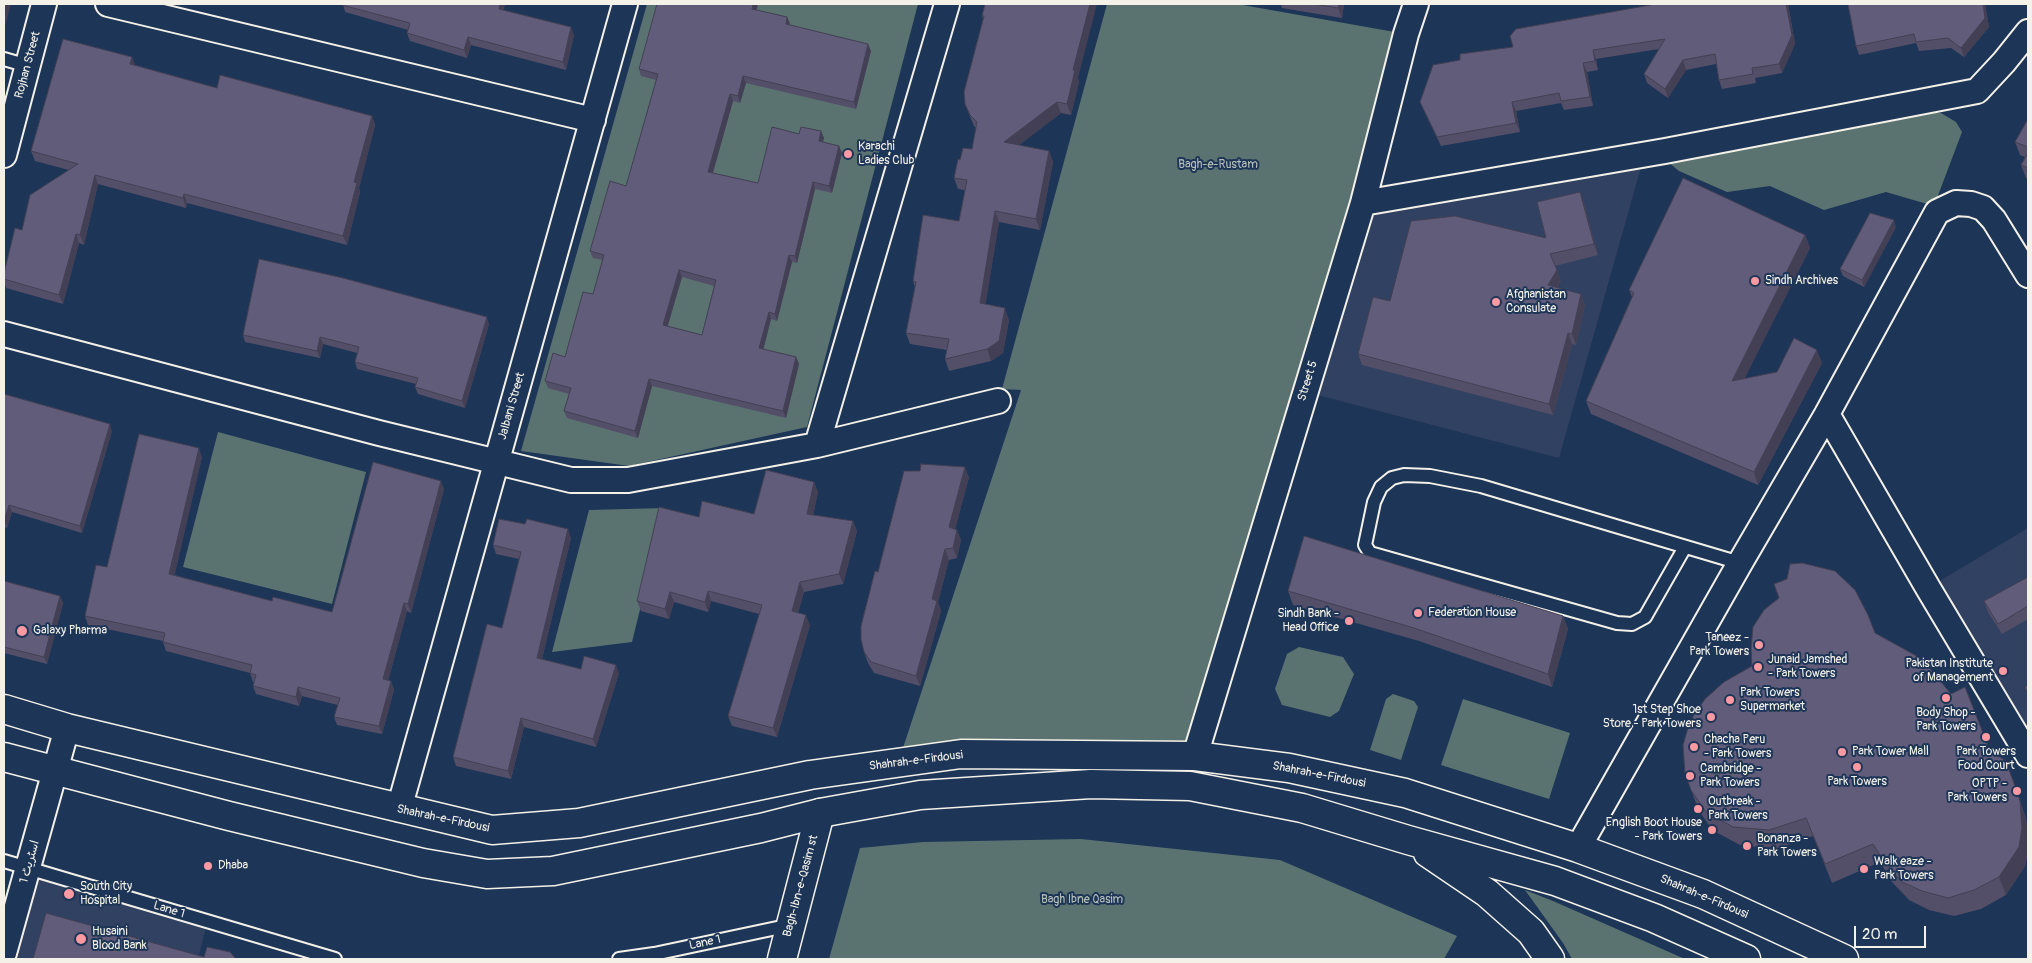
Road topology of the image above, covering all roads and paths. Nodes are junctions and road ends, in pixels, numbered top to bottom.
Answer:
1 (44, 4) edge
2 (108, 4) edge
3 (626, 4) edge
4 (947, 4) edge
5 (1416, 4) edge
6 (2028, 32) edge
7 (4, 59) edge
8 (28, 66) junction
9 (593, 120) junction
10 (4, 155) edge
11 (1363, 203) junction
12 (2028, 275) edge
13 (4, 334) edge
14 (998, 401) dead end
15 (1827, 414) junction
16 (817, 445) junction
17 (496, 462) junction
18 (1685, 547) junction
19 (1740, 563) junction
20 (4, 709) edge
21 (67, 728) junction
22 (2028, 755) edge
23 (1195, 756) junction
24 (4, 757) edge
25 (55, 771) junction
26 (399, 809) junction
27 (820, 813) junction
28 (1408, 840) junction
29 (1578, 848) junction
30 (4, 861) edge
31 (28, 867) junction
32 (791, 925) junction
33 (4, 953) edge
34 (335, 959) edge
35 (619, 959) edge
36 (782, 959) edge
37 (1550, 959) edge
38 (1746, 959) edge
39 (1844, 959) edge

1 - 8 street, Rojhan Street
2 - 9 street
3 - 9 street, Jalbani Street
4 - 16 street
5 - 11 street, Street 5
6 - 11 street
7 - 8 lane
8 - 10 street, Rojhan Street
9 - 17 street, Jalbani Street
11 - 23 street, Street 5
12 - 15 street
13 - 17 street
14 - 16 street
15 - 19 street
15 - 22 street
16 - 17 street
17 - 26 street, Jalbani Street
18 - 18 lane
18 - 19 lane
19 - 29 street
20 - 21 main road, Shahrah-e-Firdousi
21 - 25 street, اسٹریٹ 1
21 - 26 main road, Shahrah-e-Firdousi
23 - 26 main road, Shahrah-e-Firdousi
23 - 29 main road, Shahrah-e-Firdousi
24 - 25 main road
25 - 27 main road
25 - 31 street, اسٹریٹ 1
27 - 28 main road
27 - 32 main road, Bagh-Ibn-e-Qasim st
28 - 37 main road
28 - 38 main road
29 - 39 main road, Shahrah-e-Firdousi
30 - 31 lane, Lane 1
31 - 33 street, اسٹریٹ 1
31 - 34 lane, Lane 1
32 - 35 lane, Lane 1
32 - 36 main road, Bagh-Ibn-e-Qasim st

